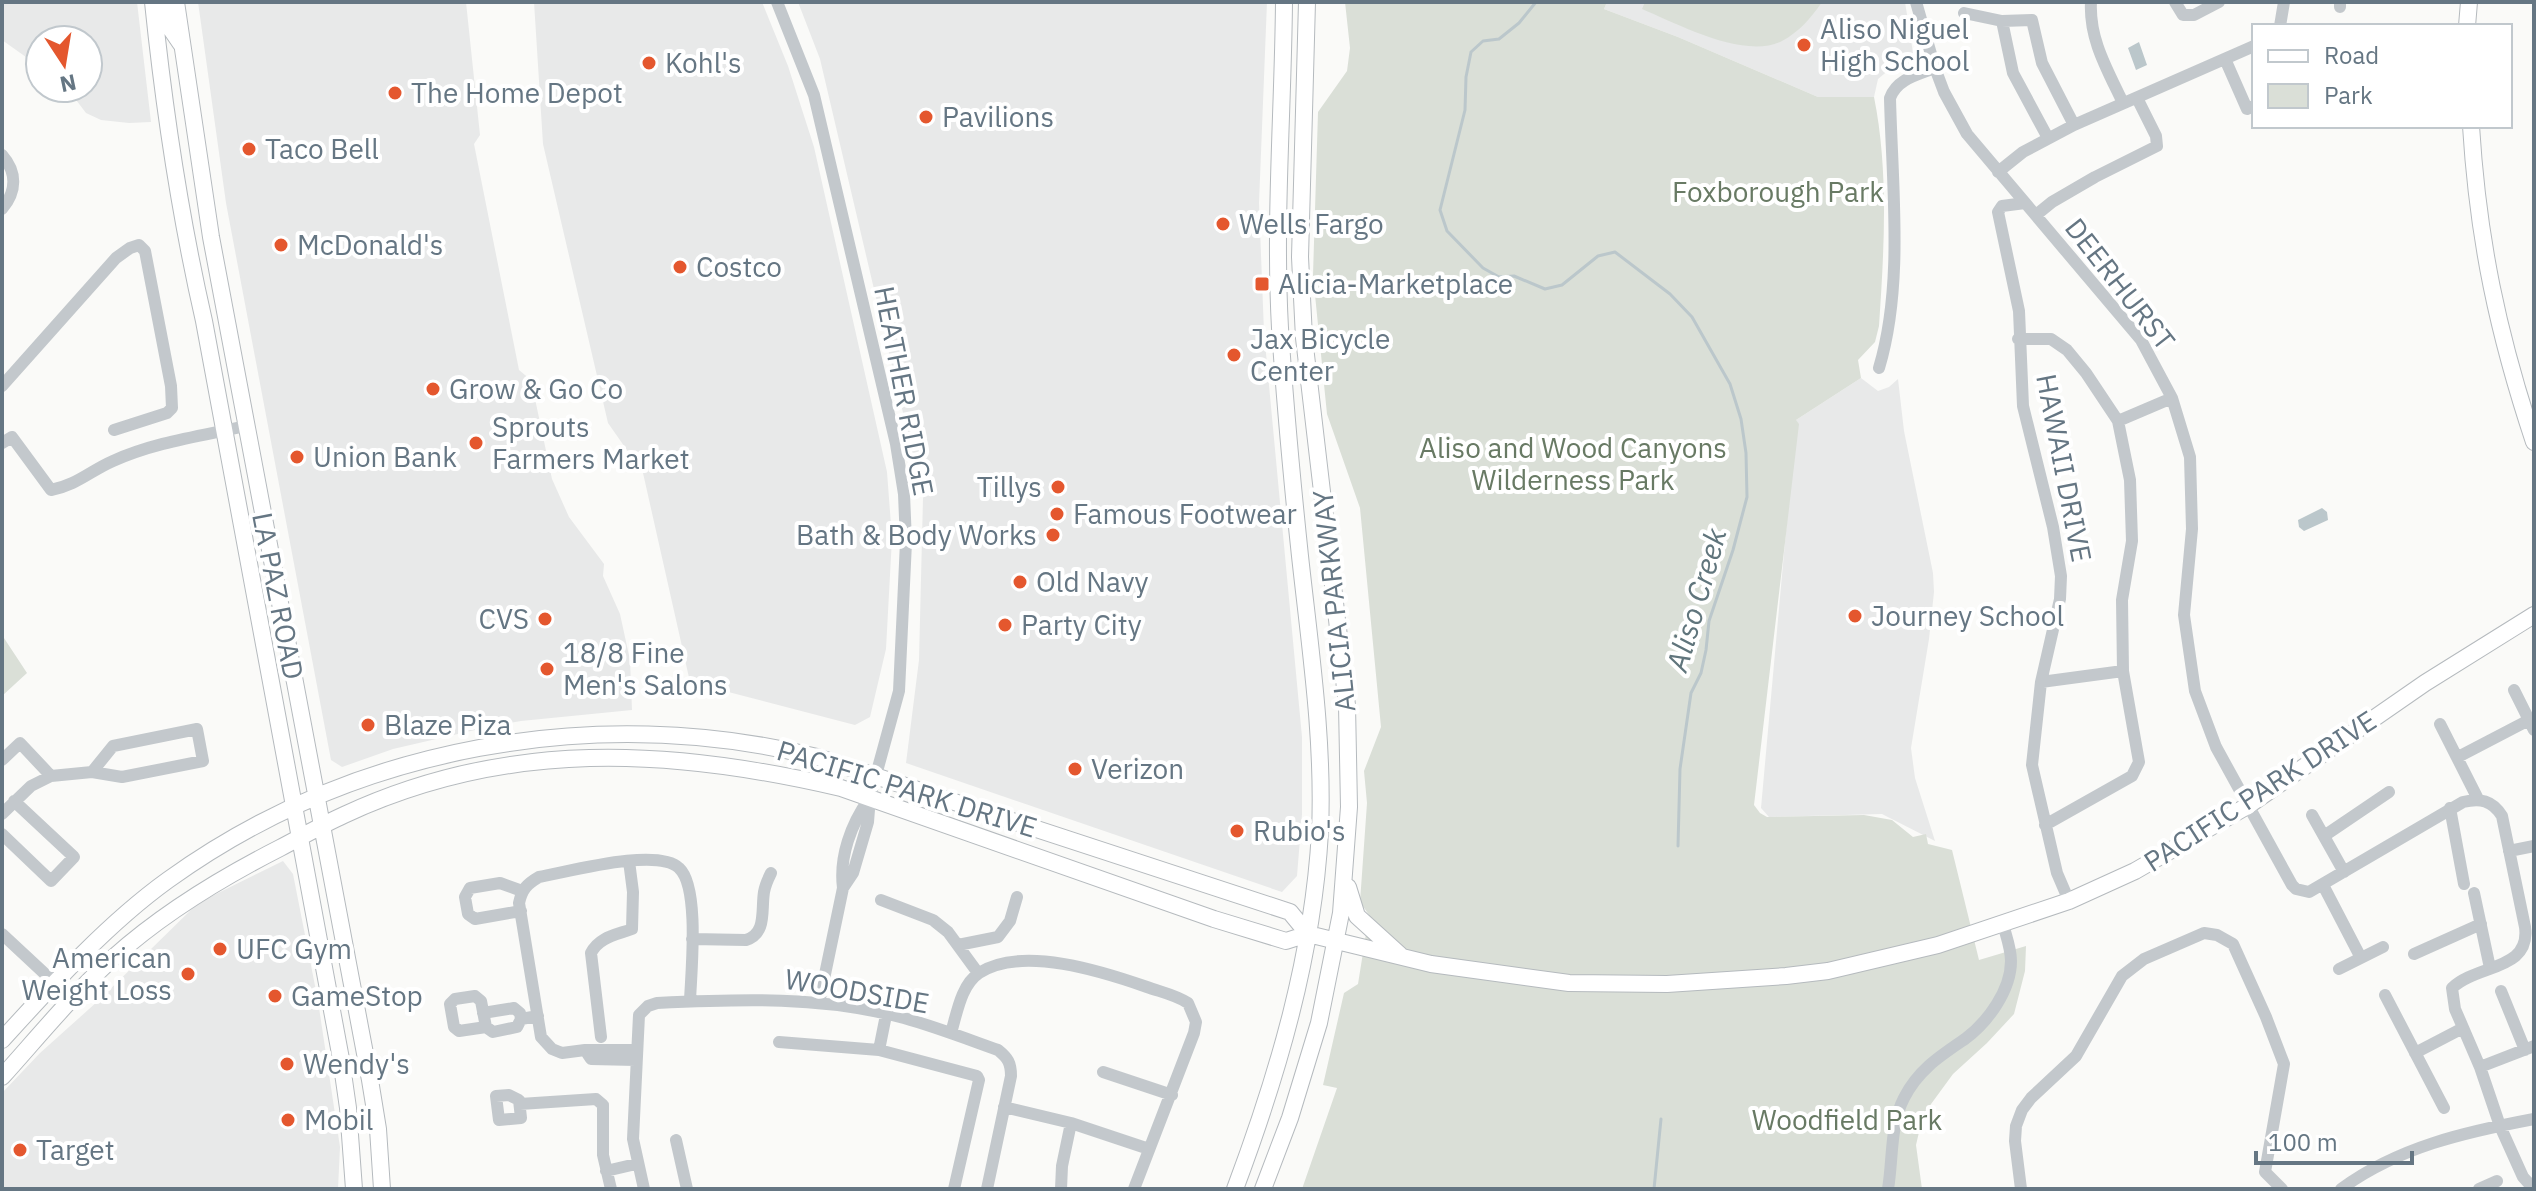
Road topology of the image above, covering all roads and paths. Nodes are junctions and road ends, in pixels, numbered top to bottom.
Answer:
1 (153, 2) edge
2 (164, 2) edge
3 (176, 2) edge
4 (777, 2) edge
5 (1284, 2) edge
6 (1307, 2) edge
7 (1916, 2) edge
8 (2091, 2) edge
9 (2175, 2) edge
10 (2219, 2) edge
11 (2284, 2) edge
12 (2469, 2) edge
13 (1964, 13) dead end
14 (2002, 21) junction
15 (2280, 24) edge
16 (2467, 24) edge
17 (181, 44) junction
18 (2252, 47) edge
19 (2225, 59) junction
20 (1935, 68) junction
21 (2137, 98) junction
22 (2123, 103) junction
23 (2252, 107) edge
24 (2074, 125) junction
25 (2471, 128) edge
26 (2048, 138) junction
27 (2, 155) edge
28 (1998, 172) junction
29 (2025, 203) junction
30 (2, 209) edge
31 (2036, 215) junction
32 (2018, 339) junction
33 (1879, 368) dead end
34 (2, 386) edge
35 (2172, 398) junction
36 (2118, 421) junction
37 (246, 426) junction
38 (114, 430) dead end
39 (223, 431) junction
40 (2534, 442) edge
41 (2, 443) edge
42 (2534, 615) edge
43 (2123, 671) junction
44 (2041, 682) junction
45 (2514, 690) dead end
46 (2440, 724) dead end
47 (2532, 725) edge
48 (623, 733) junction
49 (2458, 757) junction
50 (2, 760) edge
51 (521, 764) junction
52 (92, 772) junction
53 (877, 774) junction
54 (51, 776) junction
55 (2389, 792) dead end
56 (870, 797) junction
57 (315, 798) junction
58 (2478, 799) junction
59 (14, 801) junction
60 (2249, 805) junction
61 (294, 808) junction
62 (2450, 808) junction
63 (2, 814) edge
64 (2312, 815) dead end
65 (2045, 825) junction
66 (323, 826) junction
67 (2, 834) edge
68 (2324, 836) junction
69 (301, 837) junction
70 (2534, 846) edge
71 (2509, 851) junction
72 (629, 861) junction
73 (2344, 872) junction
74 (771, 873) dead end
75 (1345, 875) junction
76 (2464, 884) dead end
77 (2323, 885) junction
78 (522, 891) junction
79 (2474, 893) dead end
80 (1017, 897) dead end
81 (881, 900) dead end
82 (2069, 901) junction
83 (521, 911) junction
84 (2481, 924) junction
85 (1997, 926) junction
86 (2529, 926) edge
87 (2, 934) edge
88 (1308, 934) junction
89 (692, 939) junction
90 (1336, 942) junction
91 (958, 945) junction
92 (2383, 947) dead end
93 (2414, 954) dead end
94 (2361, 958) junction
95 (1404, 959) junction
96 (2490, 968) junction
97 (2339, 969) dead end
98 (978, 973) junction
99 (54, 983) junction
100 (2501, 991) dead end
101 (2385, 995) dead end
102 (73, 1000) junction
103 (690, 1001) junction
104 (819, 1003) junction
105 (483, 1013) junction
106 (886, 1015) junction
107 (538, 1016) junction
108 (521, 1019) junction
109 (486, 1027) junction
110 (2463, 1028) junction
111 (951, 1033) junction
112 (601, 1037) dead end
113 (2, 1040) edge
114 (779, 1042) dead end
115 (2530, 1048) edge
116 (879, 1050) junction
117 (2415, 1053) junction
118 (636, 1055) junction
119 (2480, 1067) junction
120 (1103, 1072) dead end
121 (2, 1077) edge
122 (1172, 1095) junction
123 (520, 1104) dead end
124 (1004, 1107) junction
125 (2444, 1108) dead end
126 (2534, 1119) edge
127 (1071, 1123) junction
128 (2500, 1126) junction
129 (676, 1140) dead end
130 (1149, 1149) junction
131 (636, 1164) junction
132 (606, 1171) junction
133 (2497, 1181) dead end
134 (2534, 1187) edge
135 (354, 1189) edge
136 (382, 1189) edge
137 (611, 1189) edge
138 (644, 1189) edge
139 (687, 1189) edge
140 (954, 1189) edge
141 (987, 1189) edge
142 (1061, 1189) edge
143 (1134, 1189) edge
144 (1235, 1189) edge
145 (1263, 1189) edge
146 (1888, 1189) edge
147 (2021, 1189) edge
148 (2282, 1189) edge
149 (2341, 1189) edge
150 (2479, 1189) edge

1 - 39 main road, LA PAZ ROAD
2 - 17 main road
3 - 17 main road, LA PAZ ROAD
4 - 53 street, HEATHER RIDGE
5 - 88 main road, ALICIA PARKWAY
6 - 75 main road, ALICIA PARKWAY
7 - 20 street, DEERHURST
8 - 22 street
9 - 10 street
11 - 15 street
12 - 16 main road
13 - 14 street
14 - 24 street
14 - 26 street
17 - 37 main road, LA PAZ ROAD
18 - 19 street
19 - 21 street
19 - 23 street
20 - 28 street, DEERHURST
20 - 33 street
21 - 22 street
21 - 31 street
22 - 24 street
24 - 26 street
25 - 40 main road
26 - 28 street
27 - 30 street
28 - 29 street, DEERHURST
29 - 31 street, DEERHURST
29 - 32 street, HAWAII DRIVE
31 - 35 street, DEERHURST
32 - 36 street
32 - 44 street, HAWAII DRIVE
34 - 38 street
35 - 36 street
35 - 60 street, DEERHURST
36 - 43 street
37 - 39 street
37 - 57 main road, LA PAZ ROAD
39 - 41 street
39 - 61 main road, LA PAZ ROAD
42 - 60 main road, PACIFIC PARK DRIVE
43 - 44 street
43 - 65 street
44 - 65 street, HAWAII DRIVE
45 - 47 street
46 - 49 street
47 - 49 street
48 - 51 main road
48 - 53 main road, PACIFIC PARK DRIVE
48 - 57 main road, PACIFIC PARK DRIVE
49 - 58 street
50 - 54 street
51 - 56 main road, PACIFIC PARK DRIVE
51 - 66 main road, PACIFIC PARK DRIVE
52 - 52 street
52 - 54 street
53 - 56 street, HEATHER RIDGE
53 - 88 main road, PACIFIC PARK DRIVE
54 - 59 street
55 - 68 street
56 - 88 main road, PACIFIC PARK DRIVE
56 - 104 street, HEATHER RIDGE
57 - 61 main road, PACIFIC PARK DRIVE
57 - 66 main road, LA PAZ ROAD
58 - 62 street
58 - 71 street
59 - 63 street
59 - 67 street
60 - 77 street, DEERHURST
60 - 82 main road, PACIFIC PARK DRIVE
61 - 69 main road, LA PAZ ROAD
61 - 99 main road, PACIFIC PARK DRIVE
62 - 73 street
62 - 76 street
64 - 68 street
65 - 82 street, HAWAII DRIVE
66 - 69 main road, PACIFIC PARK DRIVE
66 - 136 main road, LA PAZ ROAD
68 - 73 street
69 - 102 main road, PACIFIC PARK DRIVE
69 - 135 main road, LA PAZ ROAD
70 - 71 street
71 - 86 street
72 - 78 street
72 - 89 street
72 - 112 street
73 - 77 street
74 - 89 street
75 - 90 main road, ALICIA PARKWAY
75 - 95 main road
77 - 94 street
78 - 83 street
78 - 83 street
79 - 84 street
80 - 91 street
81 - 91 street
82 - 85 main road, PACIFIC PARK DRIVE
83 - 107 street
84 - 93 street
84 - 96 street
85 - 95 main road, PACIFIC PARK DRIVE
85 - 146 street
86 - 96 street
87 - 99 street
88 - 90 main road, PACIFIC PARK DRIVE
88 - 144 main road, ALICIA PARKWAY
89 - 103 street
90 - 95 main road, PACIFIC PARK DRIVE
90 - 145 main road, ALICIA PARKWAY
91 - 98 street
92 - 94 street
94 - 97 street
96 - 110 street
98 - 111 street
98 - 122 street
99 - 102 street
99 - 113 main road, PACIFIC PARK DRIVE
100 - 115 street
101 - 117 street
102 - 121 main road, PACIFIC PARK DRIVE
103 - 104 street, WOODSIDE
103 - 118 street, WOODSIDE
104 - 106 street, WOODSIDE
105 - 108 street
105 - 109 street
105 - 109 street
106 - 111 street, WOODSIDE
106 - 116 street
107 - 108 street
107 - 118 street
108 - 109 street
110 - 117 street
110 - 119 street
111 - 124 street, WOODSIDE
114 - 116 street
115 - 119 street
116 - 140 street
117 - 125 street
118 - 131 street
119 - 128 street
120 - 122 street
122 - 130 street
123 - 132 street
124 - 127 street
124 - 141 street
126 - 128 street
127 - 130 street
127 - 142 street
128 - 134 street
128 - 149 street
129 - 139 street
130 - 143 street
131 - 132 street
131 - 138 street
132 - 137 street
133 - 150 street
147 - 148 street

